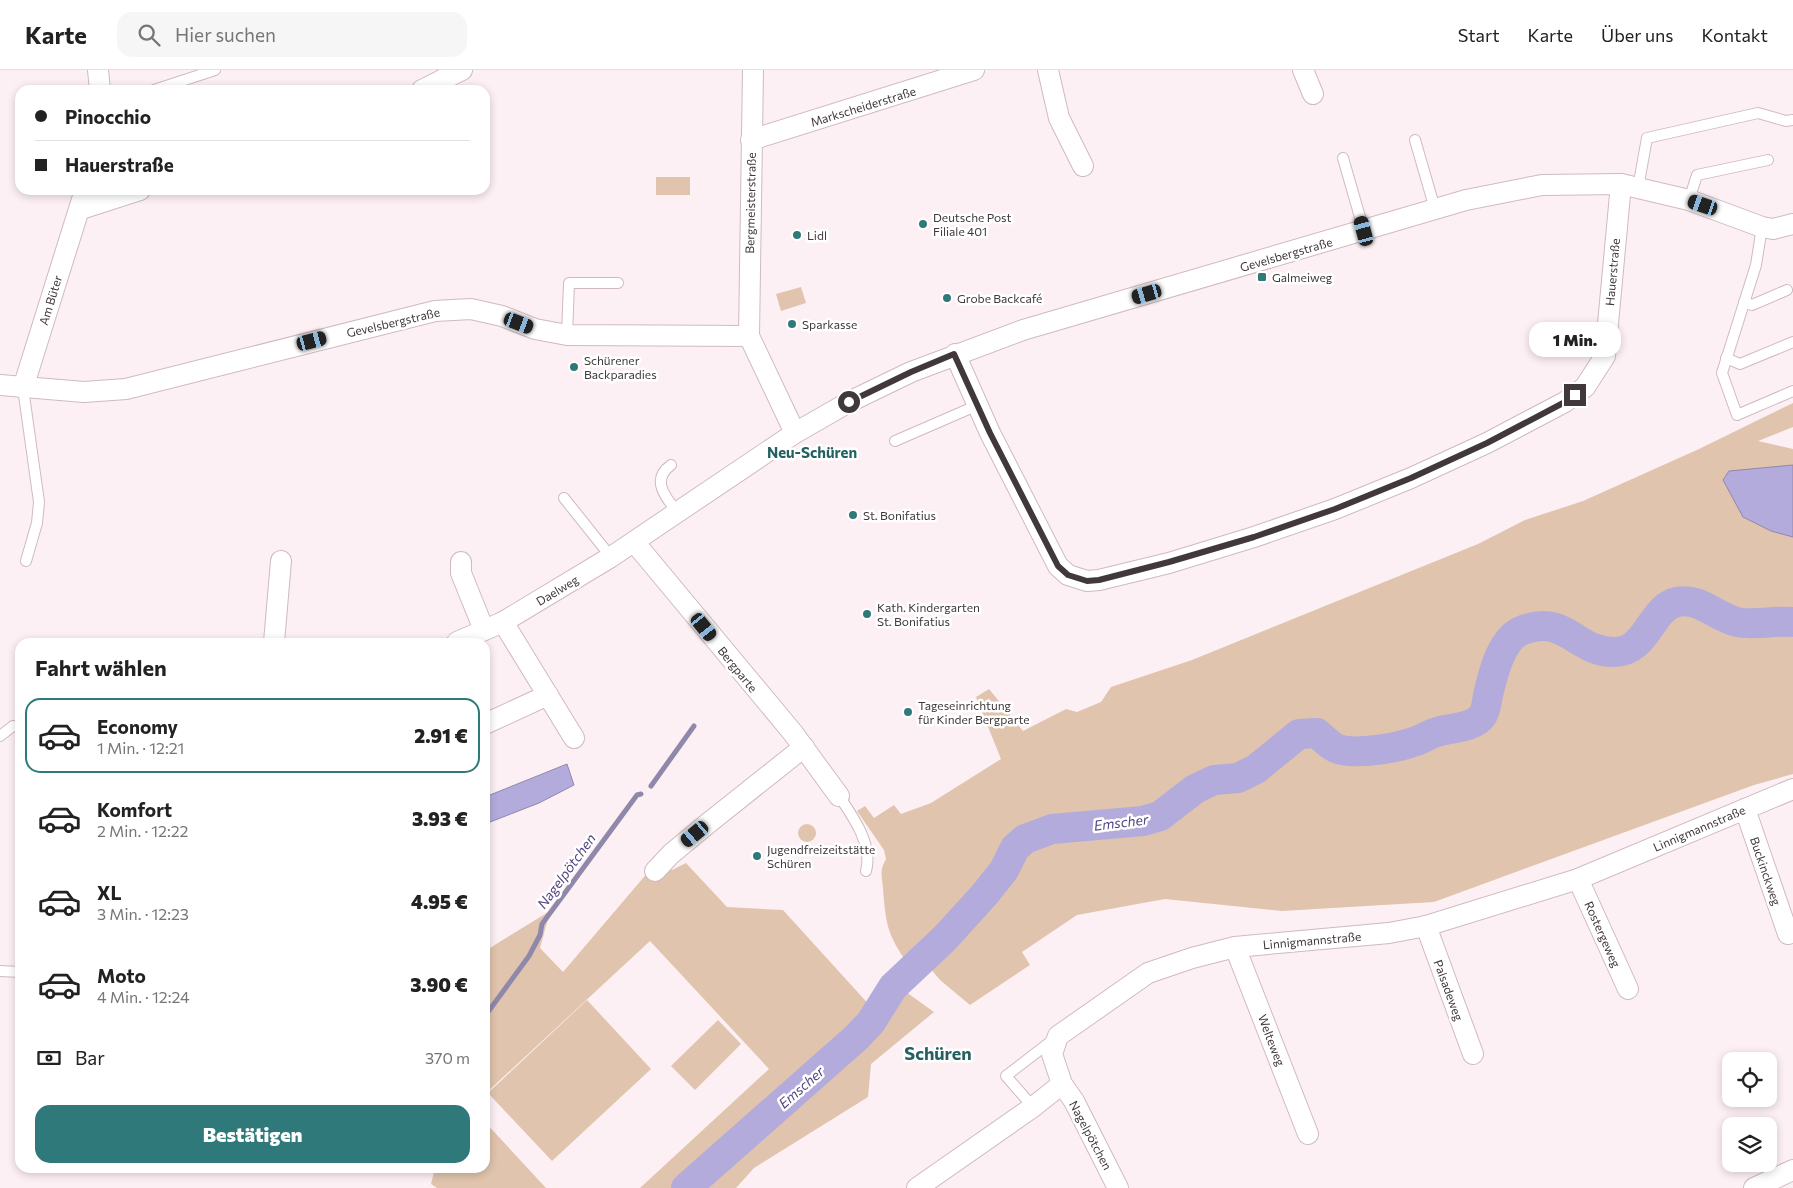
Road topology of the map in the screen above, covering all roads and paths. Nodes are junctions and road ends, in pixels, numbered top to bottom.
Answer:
1 (98, 70) edge
2 (215, 70) edge
3 (462, 70) edge
4 (753, 70) edge
5 (974, 70) edge
6 (1048, 70) edge
7 (1303, 70) edge
8 (100, 85) edge
9 (169, 85) edge
10 (432, 85) edge
11 (1313, 94) dead end
12 (1793, 120) edge
13 (752, 140) junction
14 (1415, 140) dead end
15 (1343, 158) dead end
16 (1768, 160) dead end
17 (1083, 166) dead end
18 (1629, 186) junction
19 (108, 195) edge
20 (83, 199) edge
21 (1689, 200) junction
22 (1435, 210) junction
23 (1793, 224) edge
24 (1762, 227) junction
25 (1364, 231) junction
26 (618, 284) dead end
27 (1787, 290) dead end
28 (1744, 302) junction
29 (567, 335) junction
30 (749, 336) junction
31 (1793, 342) edge
32 (954, 354) junction
33 (1726, 358) junction
34 (0, 385) edge
35 (23, 388) junction
36 (1793, 390) edge
37 (978, 405) junction
38 (795, 433) junction
39 (895, 441) dead end
40 (671, 465) dead end
41 (564, 498) dead end
42 (678, 513) junction
43 (635, 543) junction
44 (612, 557) junction
45 (26, 561) dead end
46 (281, 561) dead end
47 (461, 562) dead end
48 (503, 622) junction
49 (484, 630) junction
50 (274, 638) edge
51 (466, 638) edge
52 (548, 696) junction
53 (490, 722) edge
54 (13, 726) dead end
55 (0, 736) edge
56 (574, 738) dead end
57 (804, 747) junction
58 (1793, 789) edge
59 (839, 796) joint
60 (1745, 809) junction
61 (656, 871) dead end
62 (866, 871) dead end
63 (1578, 879) junction
64 (1426, 926) junction
65 (1788, 934) dead end
66 (1235, 947) junction
67 (0, 971) edge
68 (15, 972) edge
69 (1628, 989) dead end
70 (1058, 1036) junction
71 (1473, 1054) dead end
72 (1062, 1084) junction
73 (1033, 1107) junction
74 (1308, 1134) dead end
75 (1793, 1170) edge
76 (917, 1188) edge
77 (1118, 1188) edge
78 (1754, 1188) edge

1 - 8 street
2 - 9 lane
3 - 10 street
4 - 13 street, Bergmeisterstraße
5 - 13 street, Markscheiderstraße
6 - 17 street
7 - 11 street
12 - 18 lane
13 - 30 street, Bergmeisterstraße
14 - 22 lane
15 - 25 lane
16 - 21 lane
18 - 21 street, Gevelsbergstraße
18 - 22 street, Gevelsbergstraße
18 - 37 street, Hauerstraße
19 - 20 street
20 - 35 street, Am Büter
21 - 24 street, Gevelsbergstraße
22 - 25 street, Gevelsbergstraße
23 - 24 street, Gevelsbergstraße
24 - 28 lane
25 - 32 street, Gevelsbergstraße
26 - 29 lane
27 - 28 lane
28 - 33 lane
29 - 30 street, Gevelsbergstraße
29 - 35 street, Gevelsbergstraße
30 - 38 street
31 - 33 lane
32 - 37 street, Hauerstraße
32 - 38 street, Gevelsbergstraße
33 - 36 lane
34 - 35 street
35 - 45 lane
37 - 39 lane
38 - 42 street, Gevelsbergstraße
40 - 42 lane
41 - 44 lane
42 - 43 street, Gevelsbergstraße
43 - 44 street, Gevelsbergstraße
43 - 57 street, Bergparte
44 - 48 street, Daelweg
46 - 50 street
47 - 49 street
48 - 49 street, Daelweg
48 - 52 street
49 - 51 street, Daelweg
52 - 53 street
52 - 56 street
54 - 55 lane
57 - 59 street, Bergparte
57 - 61 street
58 - 60 street, Linnigmannstraße
59 - 62 lane
60 - 63 street, Linnigmannstraße
60 - 65 street, Buckinckweg
63 - 64 street, Linnigmannstraße
63 - 69 street, Rostergeweg
64 - 66 street, Linnigmannstraße
64 - 71 street, Palsadeweg
66 - 70 street, Linnigmannstraße
66 - 74 street, Welteweg
67 - 68 lane
70 - 72 street
70 - 73 lane
72 - 73 street
72 - 77 street, Nagelpötchen
73 - 76 street
75 - 78 street

